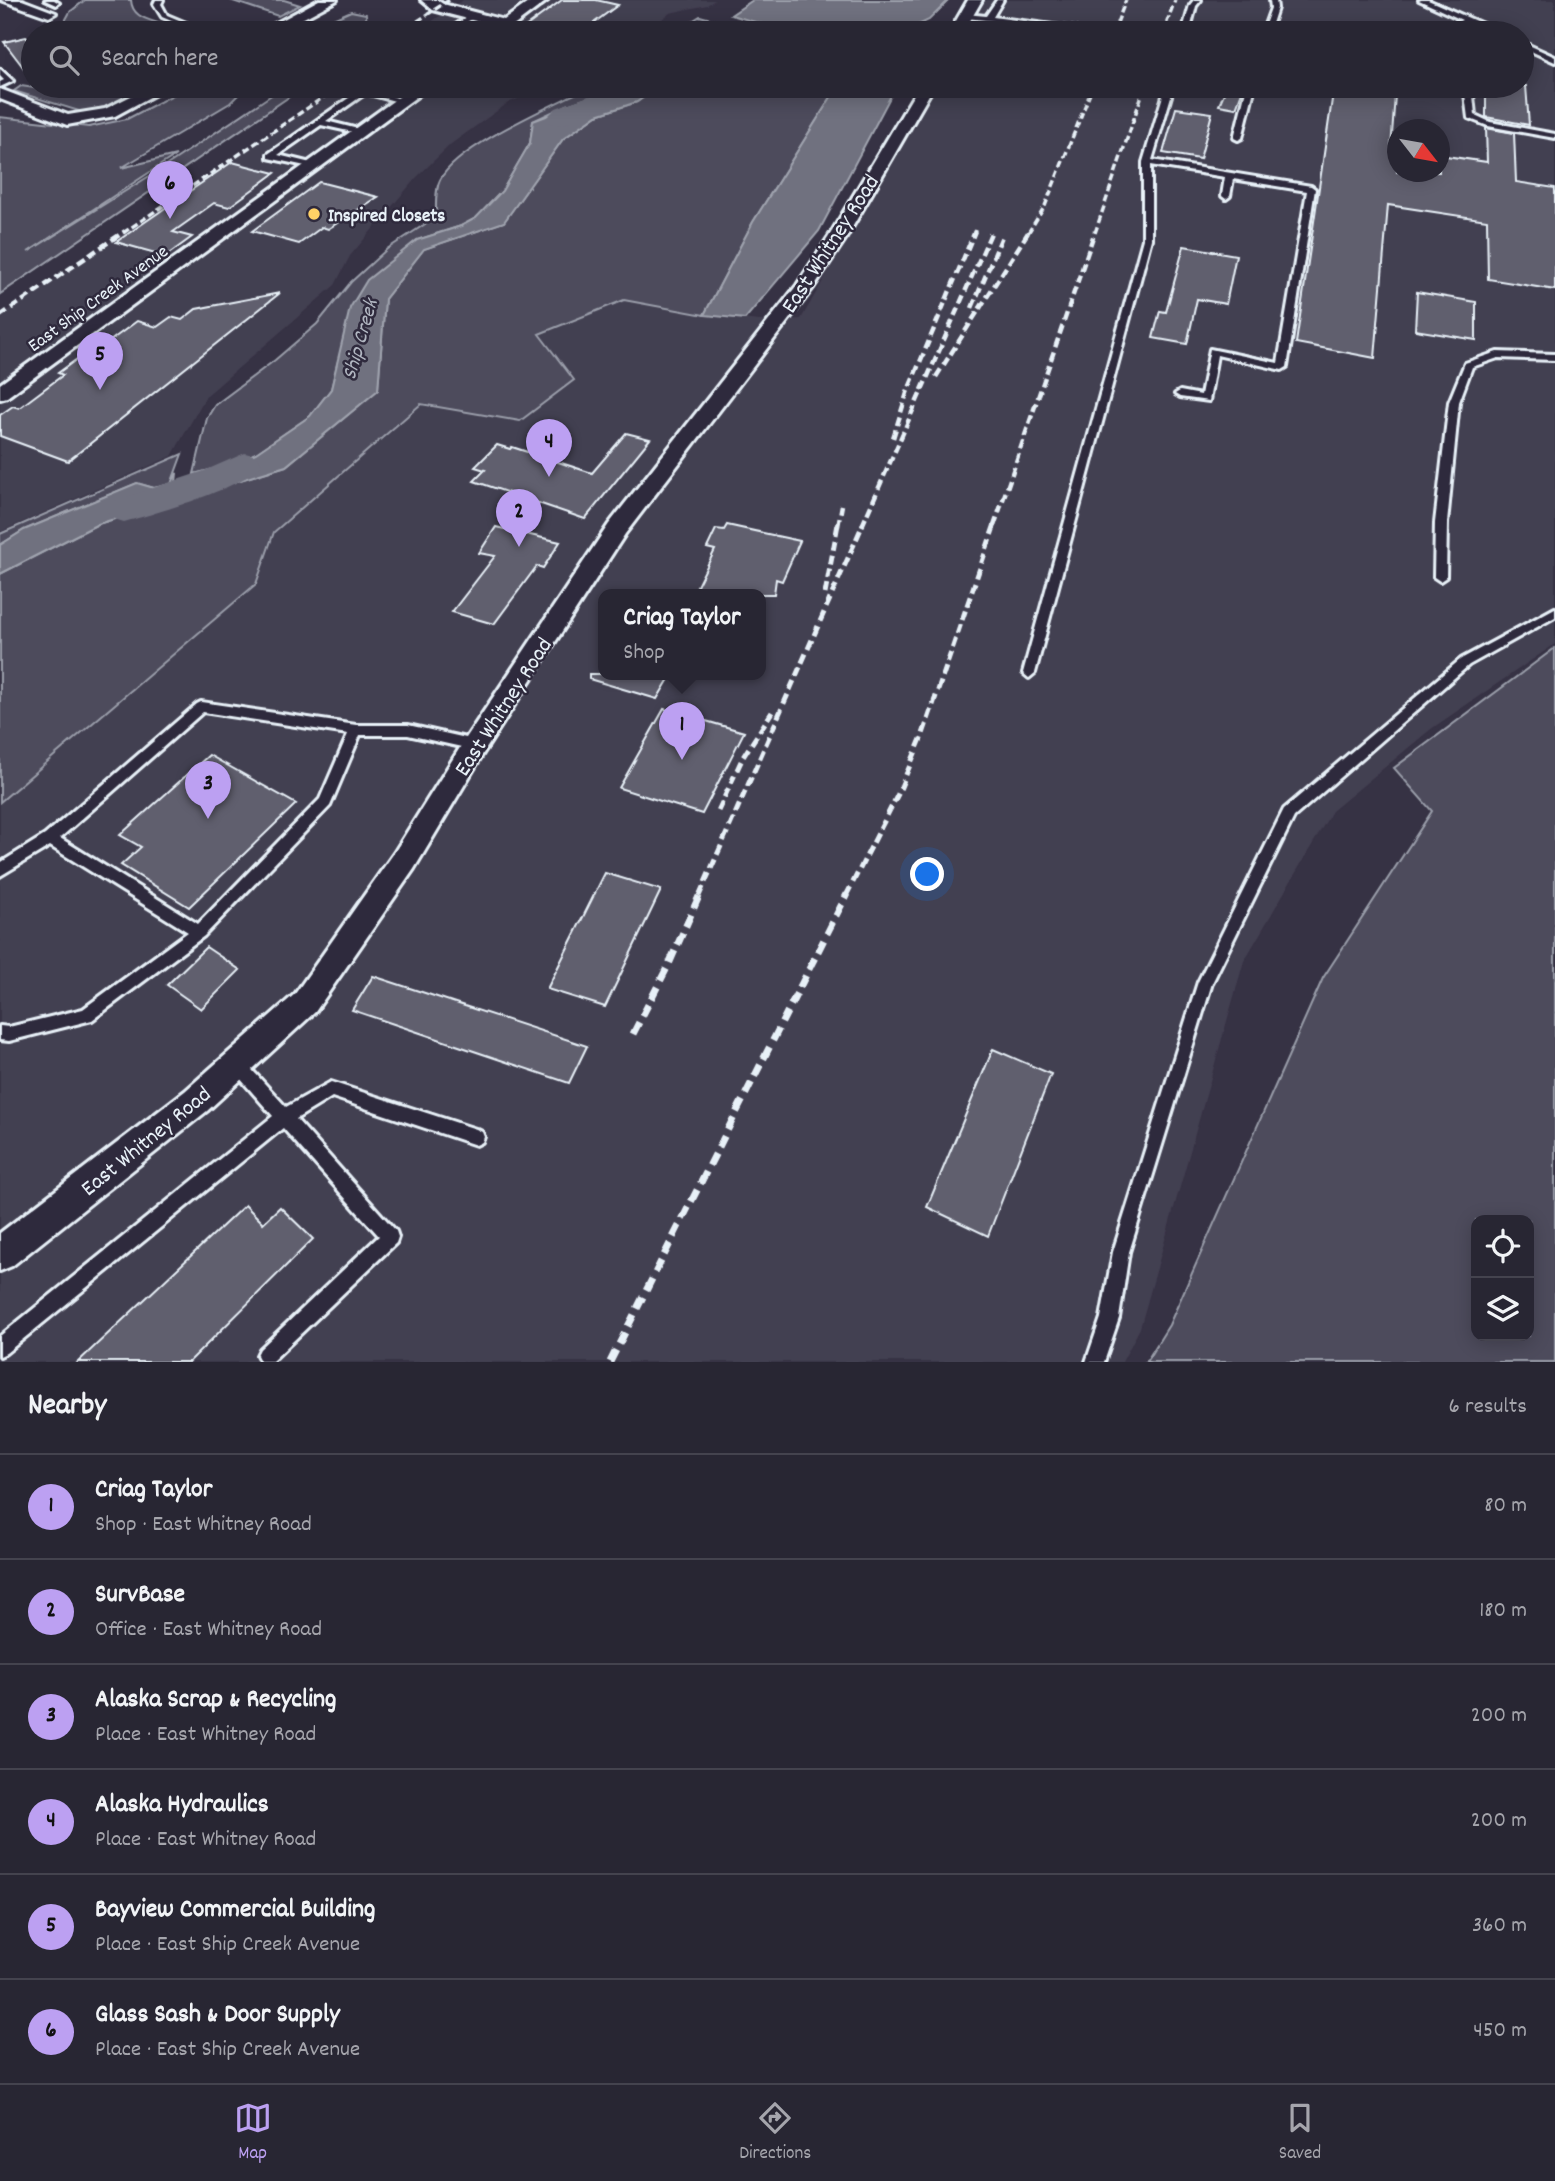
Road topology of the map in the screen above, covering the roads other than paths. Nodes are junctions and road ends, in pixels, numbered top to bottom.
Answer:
1 (8, 0) edge
2 (160, 0) edge
3 (330, 0) edge
4 (428, 0) edge
5 (541, 0) edge
6 (975, 0) edge
7 (1000, 0) edge
8 (1198, 0) edge
9 (1273, 0) edge
10 (1423, 0) edge
11 (51, 5) edge
12 (472, 16) junction
13 (966, 16) junction
14 (988, 18) junction
15 (1466, 20) edge
16 (176, 21) edge
17 (289, 21) edge
18 (465, 21) edge
19 (483, 21) edge
20 (512, 21) edge
21 (963, 21) edge
22 (1008, 21) edge
23 (1188, 21) edge
24 (1269, 21) edge
25 (1534, 50) edge
26 (1555, 60) edge
27 (0, 71) edge
28 (0, 85) edge
29 (0, 94) edge
30 (138, 98) edge
31 (353, 98) edge
32 (394, 98) edge
33 (406, 98) edge
34 (919, 98) edge
35 (1166, 98) edge
36 (1248, 98) edge
37 (1469, 98) edge
38 (402, 101) junction
39 (320, 121) junction
40 (359, 132) junction
41 (1555, 136) edge
42 (1238, 138) dead end
43 (1147, 162) junction
44 (312, 166) junction
45 (1230, 175) junction
46 (1226, 196) dead end
47 (1555, 356) edge
48 (0, 393) edge
49 (1180, 394) dead end
50 (1440, 577) dead end
51 (1555, 612) edge
52 (1029, 673) dead end
53 (356, 730) junction
54 (475, 746) junction
55 (50, 839) junction
56 (0, 870) edge
57 (199, 932) junction
58 (0, 1032) edge
59 (237, 1064) junction
60 (284, 1117) junction
61 (476, 1137) dead end
62 (0, 1254) edge
63 (0, 1347) edge
64 (266, 1354) dead end
65 (1095, 1362) edge

1 - 11 street
2 - 16 lane
3 - 17 street
4 - 12 street
5 - 20 street
6 - 13 street
7 - 14 lane
8 - 23 lane
9 - 24 lane
10 - 15 lane
12 - 18 lane
12 - 19 street
13 - 14 lane
13 - 21 street
14 - 22 lane
25 - 26 lane
27 - 28 lane
29 - 30 street
31 - 39 lane
32 - 38 lane
33 - 38 street, East Ship Creek Avenue
34 - 54 street, East Whitney Road
35 - 43 lane
36 - 42 lane
37 - 41 lane
38 - 40 street, East Ship Creek Avenue
39 - 40 lane
39 - 44 lane
40 - 44 street, East Ship Creek Avenue
43 - 45 lane
43 - 52 lane
44 - 48 street, East Ship Creek Avenue
45 - 46 lane
45 - 49 lane
47 - 50 lane
51 - 65 lane
53 - 54 lane
53 - 55 lane
53 - 57 lane
54 - 59 street, East Whitney Road
55 - 56 lane
55 - 57 lane
57 - 58 lane
59 - 60 lane
59 - 62 street, East Whitney Road
60 - 61 lane
60 - 63 lane
60 - 64 lane

